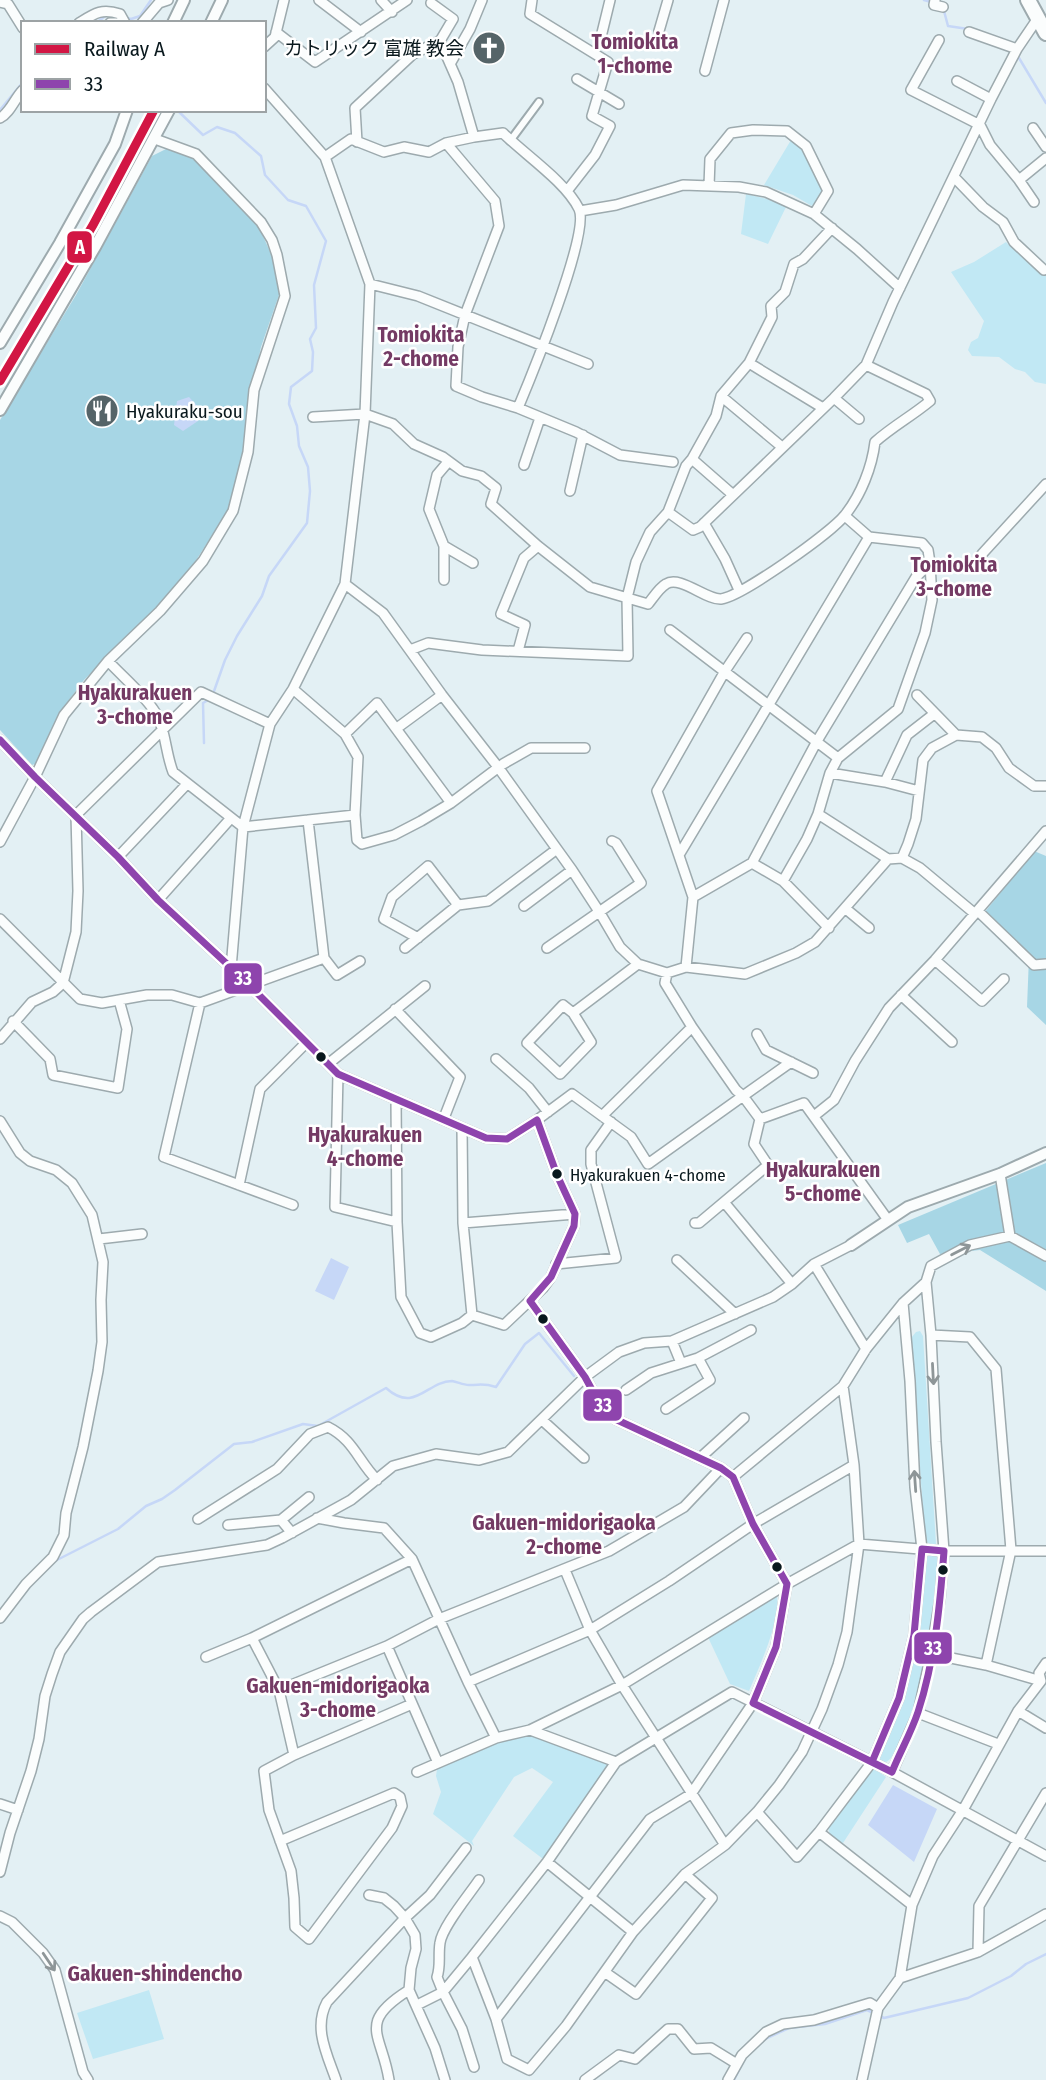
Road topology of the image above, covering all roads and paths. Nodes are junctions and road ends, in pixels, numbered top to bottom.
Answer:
1 (168, 0) edge
2 (184, 0) edge
3 (222, 0) edge
4 (284, 0) edge
5 (319, 0) edge
6 (380, 0) edge
7 (407, 0) edge
8 (482, 0) edge
9 (532, 0) edge
10 (610, 0) edge
11 (668, 0) edge
12 (724, 0) edge
13 (1028, 0) edge
14 (0, 2) edge
15 (431, 3) dead end
16 (392, 12) junction
17 (1038, 18) junction
18 (82, 21) edge
19 (124, 21) edge
20 (144, 21) edge
21 (174, 21) edge
22 (216, 21) edge
23 (21, 25) edge
24 (659, 31) dead end
25 (275, 32) junction
26 (361, 32) junction
27 (969, 32) dead end
28 (1046, 33) edge
29 (601, 37) dead end
30 (939, 40) dead end
31 (440, 41) junction
32 (266, 45) edge
33 (1017, 49) junction
34 (450, 64) junction
35 (705, 71) dead end
36 (577, 79) dead end
37 (957, 81) dead end
38 (266, 90) edge
39 (21, 92) edge
40 (599, 92) junction
41 (991, 99) junction
42 (539, 102) dead end
43 (619, 104) dead end
44 (126, 112) edge
45 (168, 112) edge
46 (0, 118) edge
47 (980, 125) junction
48 (1033, 128) dead end
49 (474, 136) junction
50 (155, 139) junction
51 (510, 141) junction
52 (358, 142) junction
53 (446, 143) junction
54 (1046, 147) edge
55 (325, 157) junction
56 (1046, 158) edge
57 (955, 177) junction
58 (1019, 180) junction
59 (709, 186) junction
60 (567, 191) junction
61 (1034, 202) dead end
62 (580, 211) junction
63 (814, 214) junction
64 (832, 228) junction
65 (1044, 270) dead end
66 (370, 284) junction
67 (901, 288) junction
68 (465, 315) junction
69 (0, 343) edge
70 (544, 348) junction
71 (749, 363) junction
72 (588, 364) dead end
73 (866, 365) junction
74 (721, 396) junction
75 (834, 398) junction
76 (519, 408) junction
77 (823, 408) junction
78 (0, 410) edge
79 (365, 414) junction
80 (313, 417) dead end
81 (540, 418) junction
82 (859, 419) dead end
83 (583, 435) junction
84 (782, 447) junction
85 (692, 460) junction
86 (449, 462) junction
87 (673, 462) dead end
88 (524, 465) dead end
89 (1046, 484) edge
90 (570, 491) dead end
91 (732, 494) junction
92 (668, 512) junction
93 (845, 516) junction
94 (704, 523) junction
95 (869, 537) junction
96 (538, 545) junction
97 (444, 546) junction
98 (982, 554) dead end
99 (473, 563) dead end
100 (930, 563) junction
101 (444, 580) dead end
102 (345, 584) junction
103 (739, 590) junction
104 (626, 598) junction
105 (670, 630) dead end
106 (747, 638) dead end
107 (410, 650) junction
108 (518, 651) junction
109 (108, 661) junction
110 (725, 671) junction
111 (293, 689) junction
112 (442, 695) junction
113 (917, 695) dead end
114 (769, 704) junction
115 (934, 714) junction
116 (270, 724) junction
117 (397, 728) junction
118 (163, 732) junction
119 (345, 734) junction
120 (956, 735) junction
121 (0, 740) edge
122 (817, 741) junction
123 (585, 748) dead end
124 (838, 758) junction
125 (498, 768) junction
126 (830, 773) junction
127 (35, 777) junction
128 (885, 782) junction
129 (187, 784) junction
130 (1046, 786) edge
131 (919, 791) junction
132 (451, 803) junction
133 (818, 814) junction
134 (355, 815) junction
135 (76, 816) junction
136 (231, 818) junction
137 (308, 820) junction
138 (243, 827) junction
139 (1046, 831) edge
140 (1, 837) edge
141 (612, 841) dead end
142 (556, 849) junction
143 (679, 855) junction
144 (118, 857) junction
145 (902, 858) junction
146 (888, 859) junction
147 (752, 863) junction
148 (572, 870) junction
149 (783, 881) junction
150 (693, 897) junction
151 (158, 900) junction
152 (458, 905) junction
153 (524, 906) dead end
154 (846, 909) junction
155 (600, 912) junction
156 (974, 913) junction
157 (0, 919) edge
158 (830, 928) junction
159 (869, 928) dead end
160 (418, 938) junction
161 (405, 948) dead end
162 (547, 948) dead end
163 (324, 958) junction
164 (934, 960) junction
165 (360, 961) dead end
166 (638, 964) junction
167 (1046, 964) edge
168 (686, 967) junction
169 (231, 968) junction
170 (667, 973) junction
171 (1004, 979) dead end
172 (63, 983) junction
173 (425, 986) dead end
174 (249, 987) junction
175 (901, 995) junction
176 (119, 1000) junction
177 (200, 1003) junction
178 (395, 1009) junction
179 (573, 1013) junction
180 (13, 1021) junction
181 (692, 1027) junction
182 (757, 1034) dead end
183 (0, 1038) edge
184 (953, 1042) dead end
185 (306, 1043) junction
186 (496, 1059) dead end
187 (791, 1062) junction
188 (328, 1064) junction
189 (813, 1073) dead end
190 (338, 1074) junction
191 (743, 1096) junction
192 (396, 1099) junction
193 (548, 1112) junction
194 (602, 1116) junction
195 (814, 1116) junction
196 (444, 1118) junction
197 (760, 1119) junction
198 (537, 1120) junction
199 (0, 1121) edge
200 (611, 1122) junction
201 (461, 1128) junction
202 (1046, 1153) edge
203 (1000, 1174) junction
204 (240, 1185) junction
205 (724, 1202) junction
206 (293, 1205) dead end
207 (575, 1214) junction
208 (888, 1220) junction
209 (397, 1222) junction
210 (463, 1223) junction
211 (695, 1223) dead end
212 (142, 1234) dead end
213 (1010, 1236) junction
214 (99, 1239) junction
215 (851, 1245) joint
216 (1046, 1256) edge
217 (677, 1260) dead end
218 (556, 1264) junction
219 (814, 1264) junction
220 (926, 1282) junction
221 (792, 1284) junction
222 (530, 1301) junction
223 (902, 1303) junction
224 (734, 1314) junction
225 (472, 1315) junction
226 (751, 1330) dead end
227 (931, 1335) junction
228 (672, 1340) junction
229 (866, 1349) junction
230 (698, 1358) junction
231 (681, 1363) junction
232 (585, 1377) junction
233 (843, 1386) junction
234 (626, 1391) dead end
235 (666, 1409) dead end
236 (744, 1418) dead end
237 (542, 1420) junction
238 (584, 1458) dead end
239 (700, 1458) junction
240 (855, 1465) junction
241 (721, 1468) junction
242 (733, 1477) junction
243 (377, 1480) junction
244 (309, 1497) dead end
245 (198, 1518) dead end
246 (317, 1518) junction
247 (281, 1520) junction
248 (753, 1524) junction
249 (228, 1525) dead end
250 (292, 1533) junction
251 (859, 1544) junction
252 (922, 1549) junction
253 (1010, 1550) junction
254 (944, 1551) junction
255 (1046, 1551) edge
256 (412, 1559) junction
257 (565, 1570) junction
258 (787, 1584) junction
259 (0, 1618) edge
260 (439, 1619) junction
261 (590, 1630) junction
262 (252, 1638) junction
263 (387, 1646) junction
264 (931, 1654) junction
265 (206, 1657) dead end
266 (1046, 1663) edge
267 (986, 1665) junction
268 (1041, 1681) junction
269 (468, 1682) junction
270 (622, 1685) junction
271 (279, 1690) junction
272 (753, 1703) junction
273 (412, 1704) junction
274 (1018, 1711) junction
275 (918, 1713) junction
276 (1046, 1728) edge
277 (530, 1730) junction
278 (810, 1732) junction
279 (496, 1738) junction
280 (656, 1738) junction
281 (998, 1744) junction
282 (294, 1755) junction
283 (616, 1762) junction
284 (872, 1762) junction
285 (438, 1763) junction
286 (417, 1772) dead end
287 (891, 1772) junction
288 (1046, 1793) edge
289 (691, 1794) junction
290 (0, 1804) edge
291 (18, 1810) junction
292 (962, 1810) junction
293 (757, 1812) junction
294 (819, 1832) junction
295 (280, 1841) junction
296 (1017, 1841) junction
297 (725, 1845) junction
298 (466, 1848) dead end
299 (1046, 1856) edge
300 (547, 1862) junction
301 (0, 1872) edge
302 (685, 1874) junction
303 (479, 1880) dead end
304 (369, 1895) dead end
305 (591, 1898) junction
306 (912, 1905) junction
307 (1046, 1914) edge
308 (0, 1916) edge
309 (405, 1918) junction
310 (633, 1932) junction
311 (978, 1952) junction
312 (472, 1957) junction
313 (606, 1973) junction
314 (900, 1978) junction
315 (409, 1990) junction
316 (443, 1992) junction
317 (417, 2005) junction
318 (878, 2008) junction
319 (496, 2019) junction
320 (737, 2064) junction
321 (474, 2067) dead end
322 (88, 2080) edge
323 (336, 2080) edge
324 (389, 2080) edge
325 (445, 2080) edge
326 (585, 2080) edge
327 (728, 2080) edge
328 (862, 2080) edge

1 - 20 street
2 - 21 street
3 - 22 street
4 - 25 street
5 - 26 street
6 - 16 street
7 - 16 street
8 - 34 street
9 - 40 street
10 - 29 street
11 - 24 street
12 - 35 street
13 - 17 main road
14 - 23 street
15 - 31 street
16 - 26 street
17 - 28 main road
17 - 33 street
18 - 19 street
25 - 26 street
25 - 32 street
27 - 33 street
30 - 47 street
31 - 34 street
31 - 52 street
33 - 41 street
34 - 49 street
36 - 40 street
37 - 41 street
38 - 55 street
39 - 46 street
40 - 43 street
40 - 60 street
41 - 47 street
42 - 51 street
44 - 69 street
45 - 50 street
47 - 57 street
47 - 58 street
48 - 54 street
49 - 51 street
49 - 53 street
50 - 78 street
50 - 109 street
51 - 60 street
52 - 53 street
52 - 55 street
53 - 68 street
55 - 66 street
56 - 58 street
57 - 65 street
57 - 67 street
58 - 61 street
59 - 62 street
59 - 63 street
59 - 63 street
60 - 62 street
62 - 70 street
63 - 64 street
64 - 67 street
64 - 71 street
66 - 68 street
66 - 79 street
67 - 73 street
68 - 70 street
68 - 76 street
70 - 72 street
70 - 76 street
71 - 74 street
71 - 77 street
73 - 75 street
73 - 93 street
74 - 84 street
74 - 85 street
75 - 77 street
75 - 82 street
76 - 81 street
77 - 84 street
79 - 80 street
79 - 86 street
79 - 102 street
81 - 83 street
81 - 88 street
83 - 87 street
83 - 90 street
84 - 91 street
85 - 91 street
85 - 92 street
86 - 96 street
86 - 97 street
89 - 98 street
91 - 94 street
92 - 94 street
92 - 104 street
93 - 95 street
93 - 103 street
94 - 103 street
95 - 100 street
95 - 114 street
96 - 104 street
96 - 108 street
97 - 99 street
97 - 101 street
100 - 122 street
100 - 124 street
102 - 107 street
102 - 111 street
103 - 104 street
104 - 108 street
105 - 110 street
106 - 110 street
107 - 108 street
107 - 112 street
109 - 118 street
109 - 127 street
110 - 114 street
110 - 143 street
111 - 116 street
111 - 119 street
112 - 117 street
112 - 125 street
113 - 115 street
114 - 122 street
114 - 143 street
115 - 120 street
115 - 128 street
116 - 118 street
116 - 138 street
117 - 119 street
117 - 132 street
118 - 129 street
118 - 135 street
119 - 134 street
120 - 130 street
120 - 131 street
121 - 127 street
122 - 124 street
122 - 147 street
123 - 125 street
124 - 126 street
125 - 132 street
125 - 142 street
126 - 128 street
126 - 133 street
127 - 135 street
127 - 140 street
128 - 131 street
129 - 136 street
129 - 144 street
131 - 145 street
132 - 134 street
133 - 146 street
133 - 149 street
134 - 137 street
135 - 144 street
135 - 172 street
136 - 138 street
136 - 151 street
137 - 138 street
137 - 163 street
138 - 169 street
139 - 156 street
141 - 155 street
142 - 148 street
142 - 152 street
143 - 150 street
144 - 151 street
145 - 146 street
145 - 156 street
146 - 154 street
147 - 149 street
147 - 150 street
148 - 153 street
148 - 155 street
149 - 158 street
150 - 168 street
151 - 169 street
152 - 160 street
152 - 160 street
154 - 158 street
154 - 159 street
155 - 162 street
155 - 166 street
156 - 164 street
156 - 167 street
157 - 172 street
158 - 168 street
160 - 161 street
163 - 165 street
163 - 174 street
164 - 171 street
164 - 175 street
166 - 170 street
166 - 179 street
168 - 170 street
169 - 174 street
170 - 181 street
172 - 176 street
172 - 180 street
173 - 178 street
174 - 177 street
174 - 185 street
175 - 184 street
175 - 195 street
176 - 177 street
176 - 180 street
177 - 204 street
178 - 188 street
178 - 196 street
179 - 179 street
180 - 183 street
181 - 191 street
181 - 194 street
182 - 187 street
185 - 188 street
185 - 204 street
186 - 193 street
187 - 189 street
187 - 191 street
188 - 190 street
190 - 192 street
190 - 209 street
191 - 197 street
191 - 200 street
192 - 196 street
192 - 209 street
193 - 194 street
193 - 198 street
194 - 200 street
195 - 197 street
195 - 208 street
196 - 201 street
197 - 205 street
198 - 201 street
198 - 207 street
199 - 214 street
200 - 218 street
201 - 210 street
202 - 203 street
203 - 208 street
203 - 213 street
204 - 206 street
205 - 211 street
205 - 221 street
207 - 210 street
207 - 218 street
208 - 215 street
209 - 225 street
210 - 225 street
212 - 214 street
213 - 216 street
220 -> 213 street
214 - 259 street
215 - 219 street
217 - 224 street
218 - 222 street
219 - 221 street
219 - 229 street
220 - 223 street
220 - 227 street
221 - 224 street
222 - 225 street
222 - 232 street
223 - 229 street
252 -> 223 street
224 - 228 street
226 - 230 street
227 - 253 street
227 -> 254 street
228 - 231 street
228 - 232 street
229 - 233 street
230 - 231 street
230 - 235 street
231 - 234 street
232 - 237 street
232 - 239 street
233 - 240 street
233 - 242 street
236 - 239 street
237 - 238 street
237 - 243 street
239 - 241 street
240 - 248 street
240 - 251 street
241 - 242 street
241 - 257 street
242 - 248 street
243 - 245 street
243 - 246 street
244 - 247 street
246 - 250 street
246 - 256 street
247 - 249 street
247 - 250 street
248 - 258 street
248 - 261 street
250 - 291 street
251 - 252 street
251 - 258 street
251 - 278 street
252 - 254 street
252 - 284 street
253 - 254 street
253 - 255 street
253 - 267 street
254 - 264 street
256 - 260 street
256 - 262 street
257 - 260 street
257 - 261 street
258 - 270 street
258 - 272 street
260 - 263 street
260 - 269 street
261 - 269 street
261 - 270 street
262 - 265 street
262 - 271 street
263 - 271 street
263 - 273 street
264 - 267 street
264 - 275 street
266 - 268 street
267 - 268 street
268 - 274 street
269 - 279 street
270 - 277 street
270 - 280 street
271 - 282 street
272 - 278 street
272 - 280 street
272 - 289 street
273 - 282 street
273 - 285 street
274 - 276 street
274 - 281 street
275 - 281 street
275 - 287 street
277 - 279 street
277 - 283 street
278 - 284 street
278 - 293 street
279 - 285 street
280 - 283 street
280 - 289 street
281 - 292 street
282 - 295 street
283 - 300 street
284 - 287 street
284 - 294 street
285 - 286 street
287 - 292 street
288 - 296 street
289 - 297 street
289 - 305 street
290 - 291 street
291 - 301 street
292 - 296 street
292 - 306 street
293 - 294 street
293 - 297 street
294 - 306 street
295 - 295 street
296 - 299 street
296 - 311 street
297 - 302 street
298 - 309 street
300 - 305 street
300 - 312 street
302 - 310 street
302 - 313 street
303 - 316 street
304 - 309 street
305 - 310 street
305 - 319 street
306 - 314 street
307 - 311 street
308 -> 322 street
309 - 315 street
309 - 323 street
310 - 313 street
311 - 314 street
312 - 316 street
312 - 319 street
313 - 319 street
314 - 318 street
315 - 317 street
315 - 324 street
316 - 317 street
316 - 321 street
317 - 325 street
318 - 320 street
318 - 328 street
320 - 326 street
320 - 327 street

